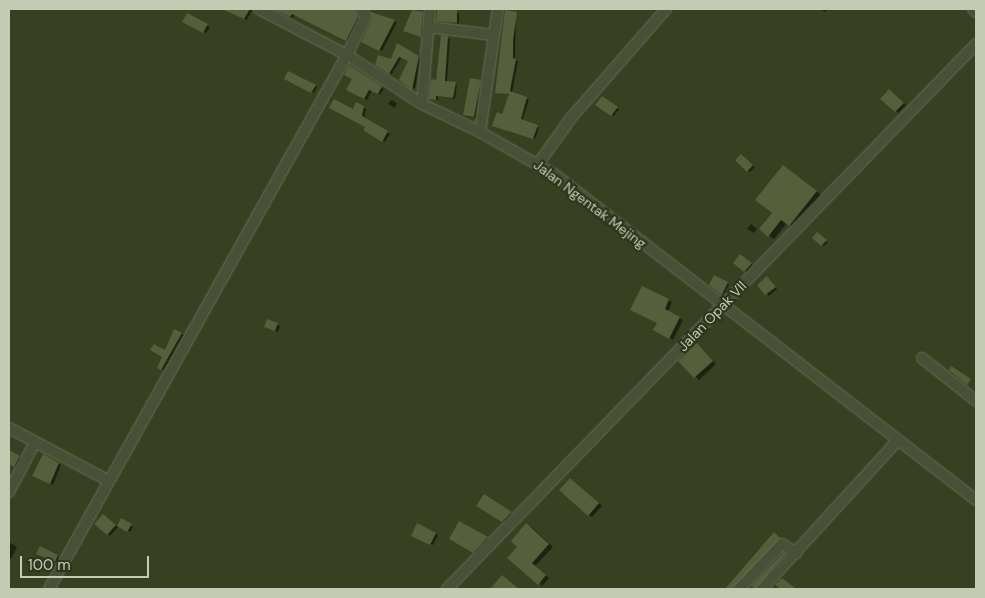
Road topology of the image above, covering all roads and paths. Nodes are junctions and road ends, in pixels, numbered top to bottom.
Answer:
1 (259, 9) edge
2 (360, 9) edge
3 (430, 9) edge
4 (498, 9) edge
5 (666, 9) edge
6 (973, 9) edge
7 (976, 12) edge
8 (430, 27) junction
9 (494, 35) junction
10 (976, 44) edge
11 (347, 55) junction
12 (422, 104) junction
13 (480, 132) junction
14 (538, 164) junction
15 (721, 306) junction
16 (922, 358) dead end
17 (976, 401) edge
18 (9, 428) edge
19 (897, 441) junction
20 (35, 442) junction
21 (109, 481) junction
22 (9, 492) edge
23 (976, 500) edge
24 (796, 553) junction
25 (49, 589) edge
26 (447, 589) edge
27 (740, 589) edge
28 (762, 589) edge

1 - 11 street, Jalan Ngentak Mejing
2 - 11 street
3 - 8 street
4 - 9 street
5 - 14 street
6 - 7 street
8 - 9 street
8 - 12 street
9 - 13 street
10 - 15 street, Jalan Opak VII
11 - 12 street, Jalan Ngentak Mejing
11 - 21 street
12 - 13 street, Jalan Ngentak Mejing
13 - 14 street, Jalan Ngentak Mejing
14 - 15 street, Jalan Ngentak Mejing
15 - 19 street, Jalan Ngentak Mejing
15 - 26 street, Jalan Opak VII
16 - 17 street
18 - 20 street
19 - 23 street, Jalan Ngentak Mejing
19 - 24 street
20 - 21 street
20 - 22 street
21 - 25 street
24 - 27 street
24 - 28 street

